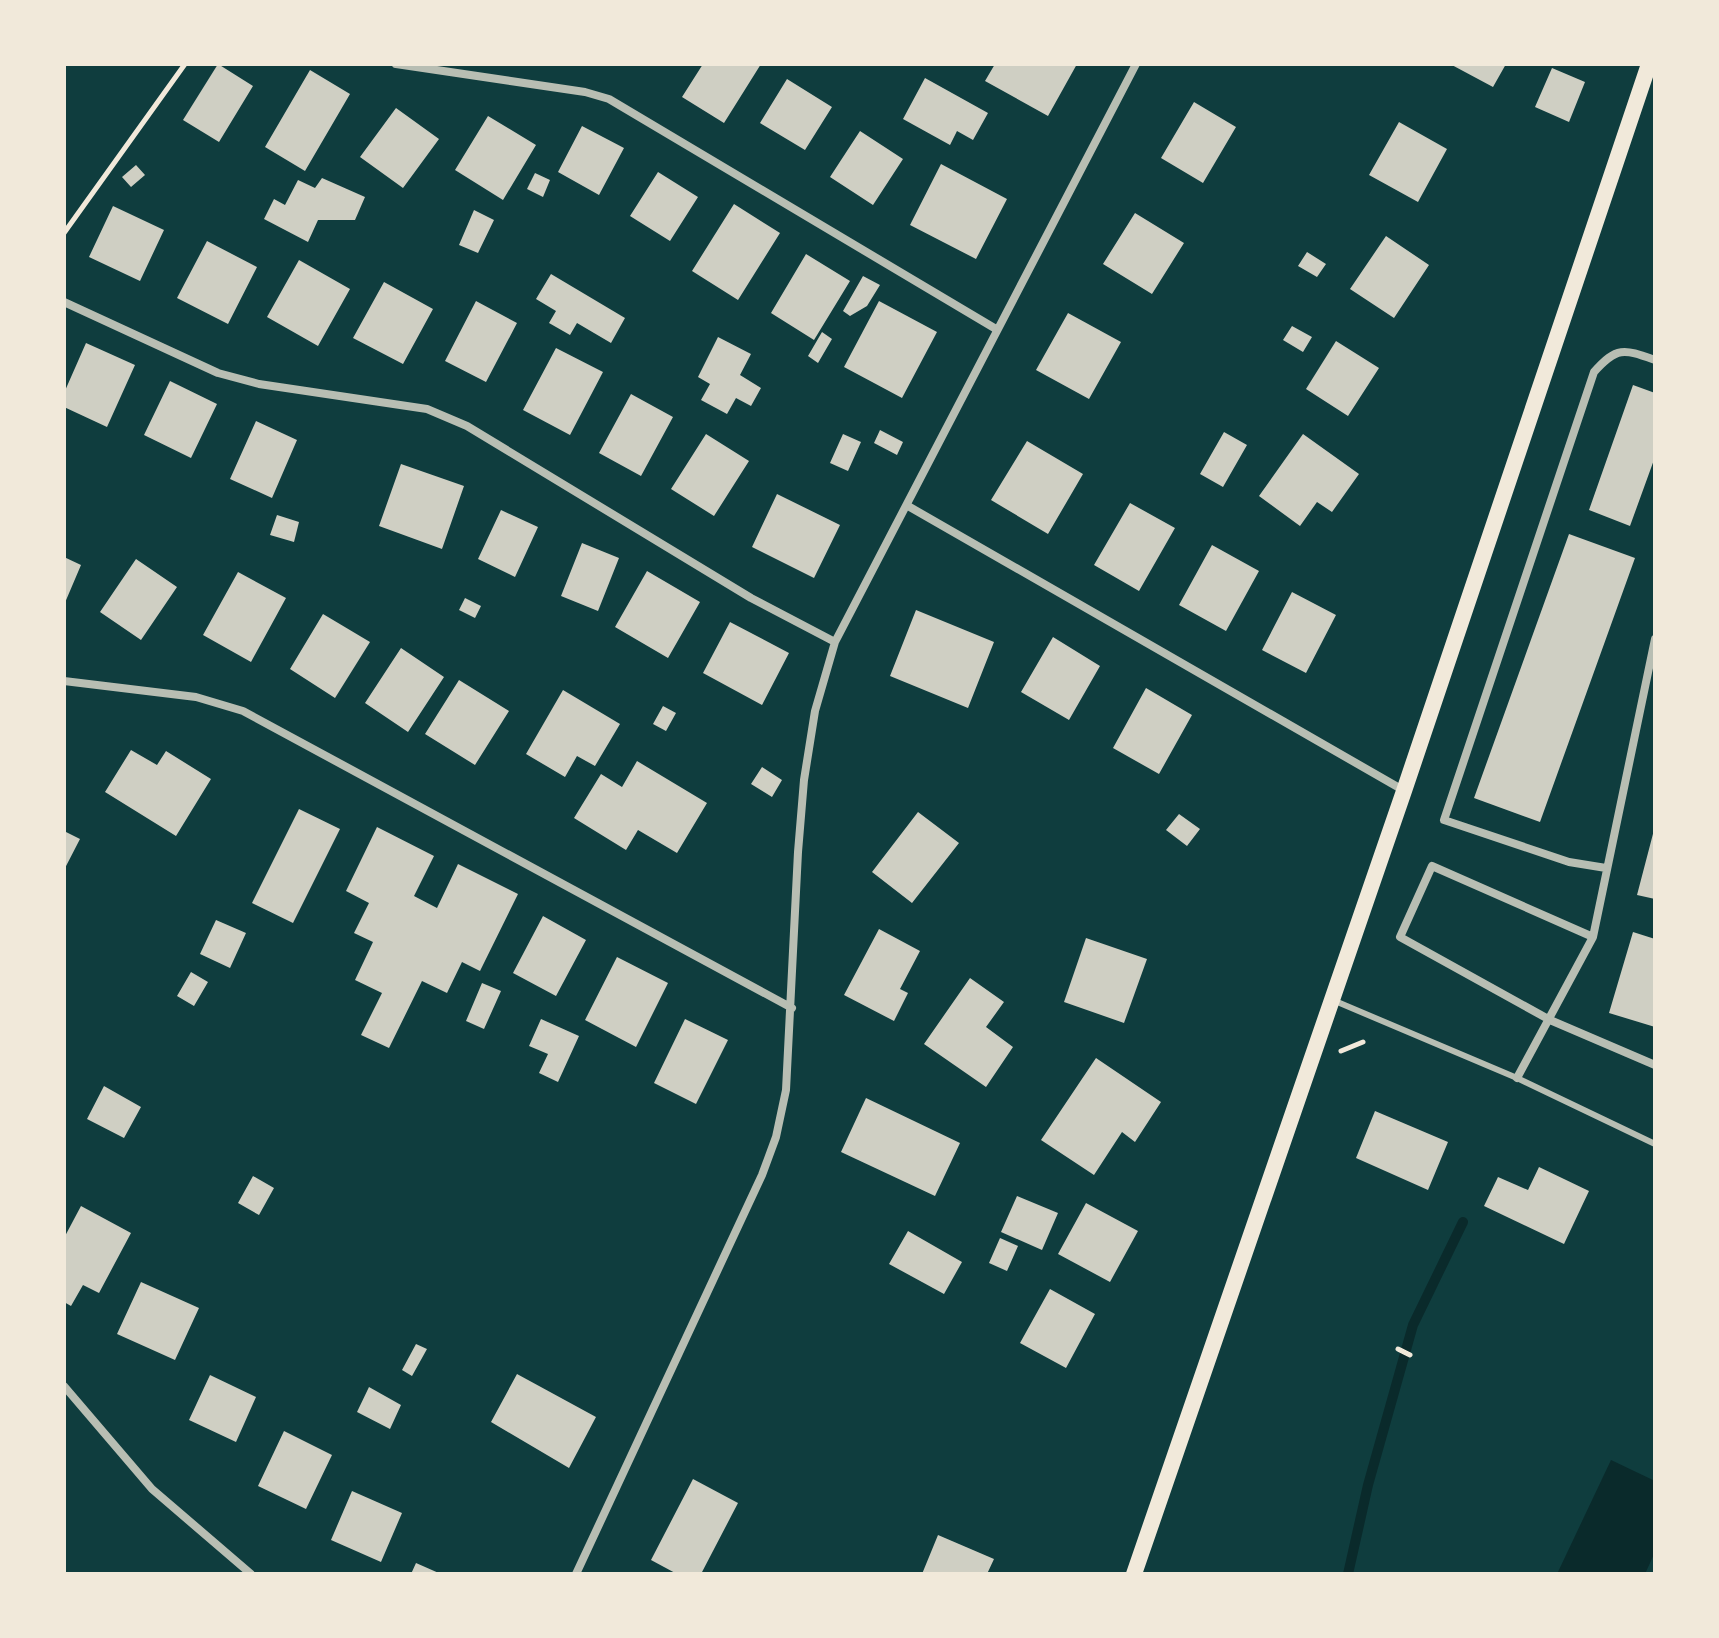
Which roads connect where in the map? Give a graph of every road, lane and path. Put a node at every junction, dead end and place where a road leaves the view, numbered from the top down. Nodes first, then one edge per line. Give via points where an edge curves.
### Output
1 (185, 64) edge
2 (396, 64) edge
3 (1136, 64) edge
4 (1650, 67) edge
5 (64, 233) edge
6 (64, 302) edge
7 (996, 329) junction
8 (1655, 360) edge
9 (908, 506) junction
10 (1655, 639) edge
11 (835, 642) junction
12 (64, 681) edge
13 (1404, 791) junction
14 (1606, 868) junction
15 (1593, 937) junction
16 (1331, 1000) junction
17 (792, 1008) junction
18 (1550, 1020) junction
19 (1655, 1065) edge
20 (1517, 1078) junction
21 (1655, 1144) edge
22 (1398, 1349) dead end
23 (1410, 1355) dead end
24 (64, 1386) edge
25 (251, 1574) edge
26 (576, 1574) edge
27 (1134, 1574) edge

1 - 5 path
2 - 7 street via 609,99
3 - 7 street
4 - 13 main road
6 - 11 street via 218,373 427,409 467,426 751,598
7 - 9 street
8 - 14 street via 1630,351 1609,355 1594,372 1444,820 1569,862
9 - 11 street
9 - 13 street
10 - 14 street
11 - 17 street via 815,711 804,780
12 - 17 street via 196,697 243,711
13 - 16 main road
14 - 15 street
15 - 18 street
15 - 18 street via 1432,866 1400,937
16 - 20 lane
16 - 27 main road
17 - 26 street via 786,1090 762,1175
18 - 19 street
18 - 20 street
20 - 21 lane
22 - 23 path
24 - 25 street via 152,1489

